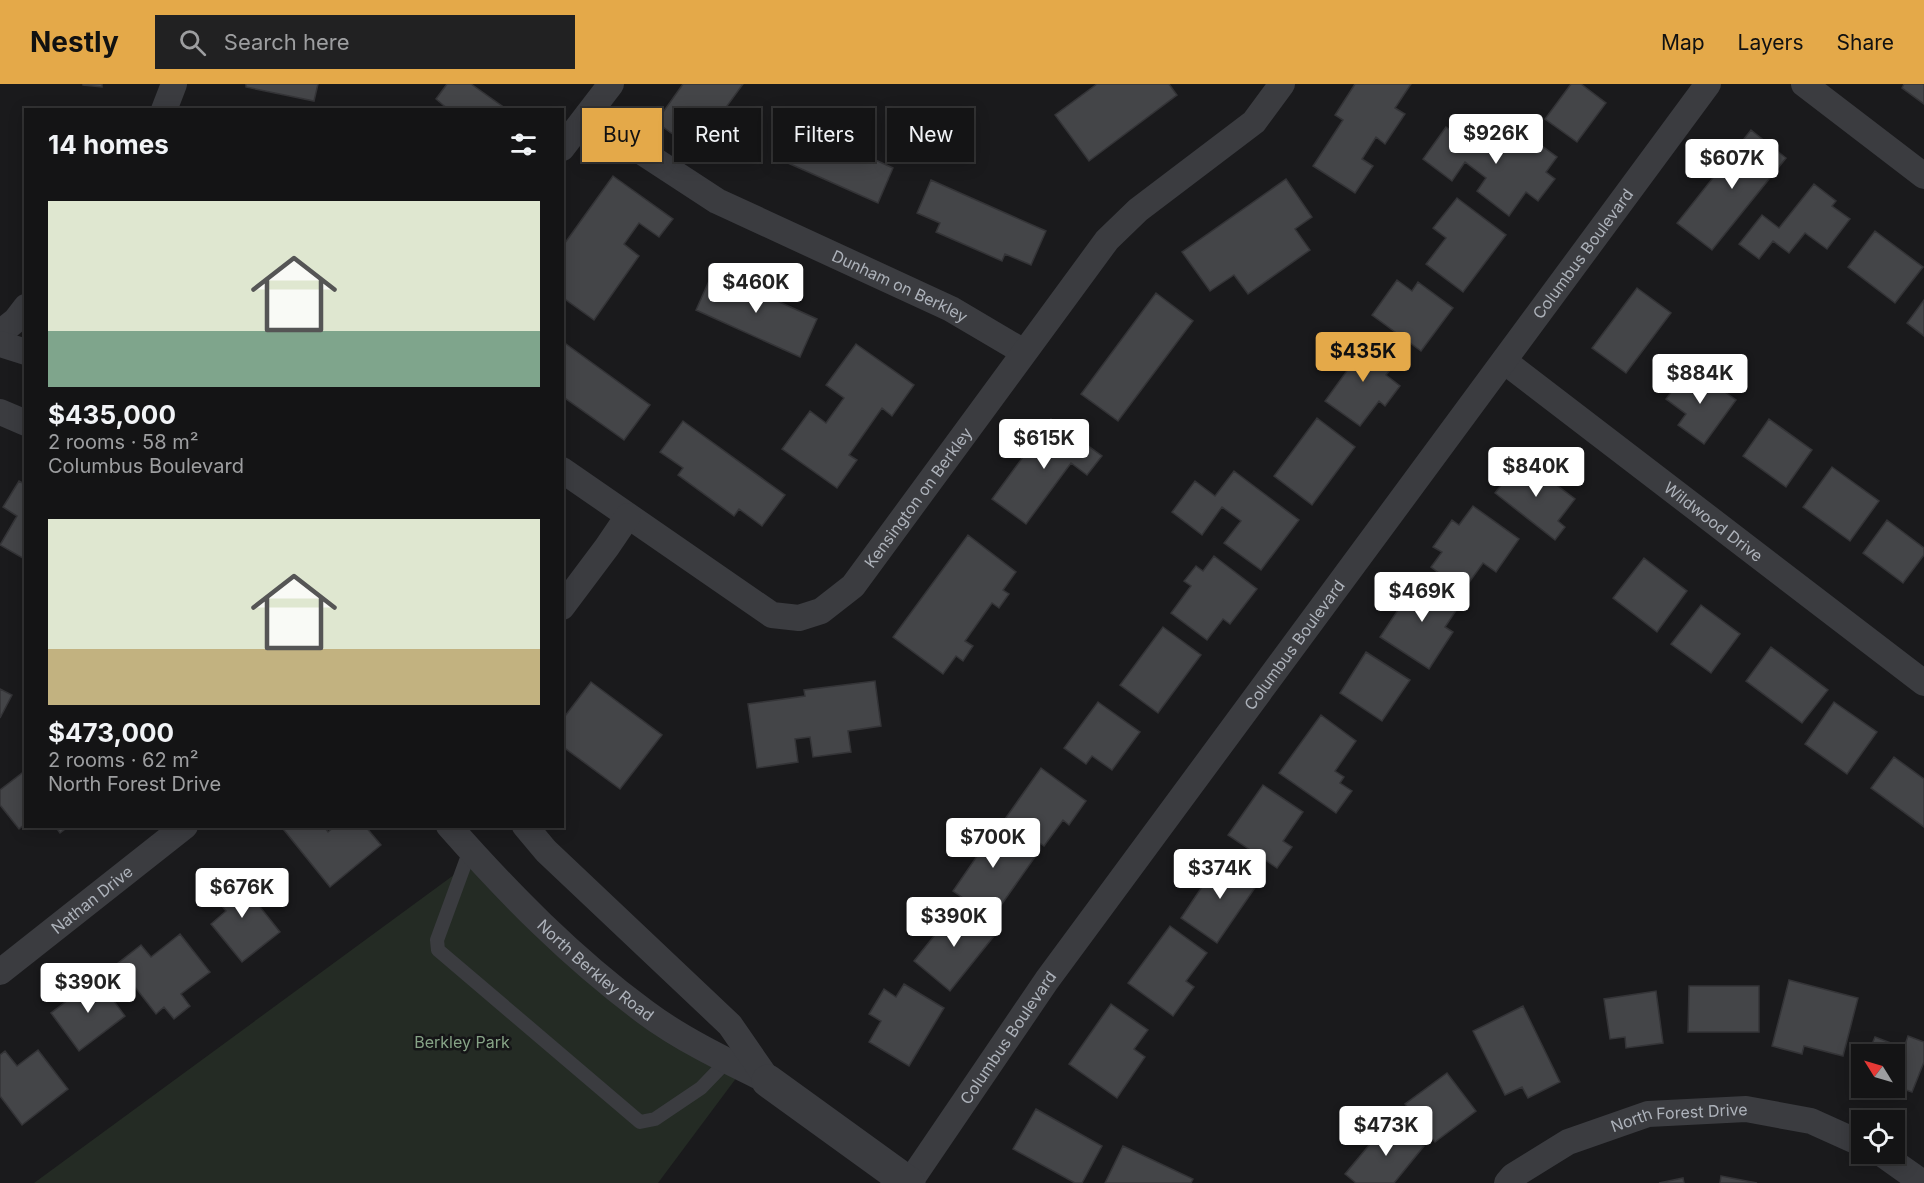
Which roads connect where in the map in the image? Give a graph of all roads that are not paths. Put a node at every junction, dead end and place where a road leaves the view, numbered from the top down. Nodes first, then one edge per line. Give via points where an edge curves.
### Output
1 (174, 84) edge
2 (611, 84) edge
3 (1282, 84) edge
4 (1708, 84) edge
5 (1804, 84) edge
6 (165, 108) edge
7 (593, 108) edge
8 (582, 122) edge
9 (564, 145) edge
10 (657, 162) edge
11 (1924, 176) edge
12 (24, 310) edge
13 (0, 333) edge
14 (0, 344) edge
15 (24, 351) edge
16 (1024, 352) junction
17 (1504, 361) junction
18 (0, 412) edge
19 (24, 422) edge
20 (564, 471) edge
21 (628, 516) junction
22 (564, 603) edge
23 (1924, 683) edge
24 (182, 828) edge
25 (451, 828) edge
26 (527, 828) edge
27 (470, 850) junction
28 (1, 968) edge
29 (727, 1061) junction
30 (768, 1081) junction
31 (1851, 1139) edge
32 (1896, 1164) edge
33 (909, 1183) edge
34 (1507, 1183) edge
35 (1923, 1183) edge

1 - 6 street
2 - 7 street
3 - 16 street, Kensington on Berkley via 1254,122 1138,210 1107,240
4 - 17 street, Columbus Boulevard
5 - 11 street
8 - 9 street
10 - 16 street, Dunham on Berkley via 717,201 951,309
12 - 13 street
14 - 15 street
16 - 21 street, Kensington on Berkley via 853,586 821,611 799,618 772,615
17 - 23 street, Wildwood Drive
17 - 33 street, Columbus Boulevard via 1047,980
18 - 19 street
20 - 21 street, Kensington on Berkley
21 - 22 street
24 - 28 street, Nathan Drive
25 - 27 street, North Berkley Road
26 - 30 street, North Berkley Road via 546,851 730,1025
27 - 29 street, North Berkley Road via 578,958 646,1013
27 - 29 lane via 438,940 438,950 640,1122 655,1119 701,1088
29 - 30 street, North Berkley Road
30 - 33 street, North Berkley Road
31 - 34 street, North Forest Drive via 1811,1121 1746,1109 1648,1114 1568,1142
32 - 35 street

